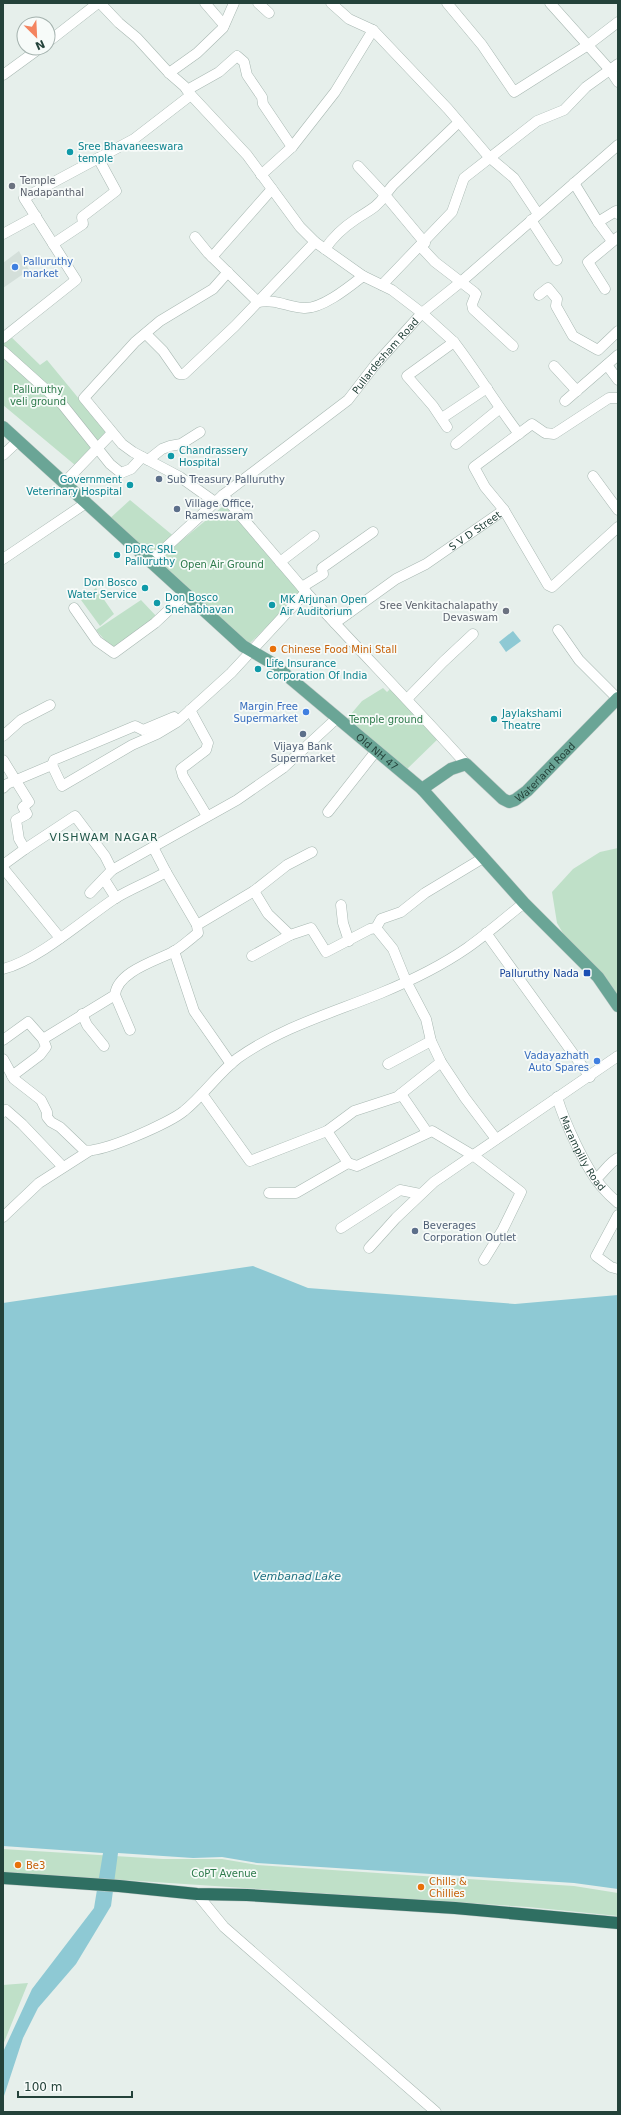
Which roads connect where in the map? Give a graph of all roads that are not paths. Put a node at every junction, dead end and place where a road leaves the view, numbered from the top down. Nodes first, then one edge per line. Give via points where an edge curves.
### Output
1 (99, 3) edge
2 (205, 3) edge
3 (234, 3) edge
4 (258, 3) edge
5 (331, 3) edge
6 (446, 3) edge
7 (550, 3) edge
8 (269, 13) dead end
9 (618, 22) edge
10 (224, 25) junction
11 (373, 30) junction
12 (56, 36) edge
13 (588, 45) junction
14 (29, 56) edge
15 (614, 67) edge
16 (169, 73) junction
17 (3, 75) edge
18 (618, 82) edge
19 (189, 92) junction
20 (459, 122) junction
21 (618, 145) edge
22 (292, 147) junction
23 (489, 157) junction
24 (98, 158) junction
25 (358, 166) dead end
26 (261, 174) junction
27 (574, 183) junction
28 (272, 189) junction
29 (386, 195) junction
30 (618, 214) edge
31 (36, 216) junction
32 (535, 217) junction
33 (598, 222) junction
34 (3, 234) edge
35 (195, 237) dead end
36 (615, 239) edge
37 (315, 242) junction
38 (53, 244) junction
39 (423, 245) junction
40 (325, 249) junction
41 (212, 257) junction
42 (557, 260) dead end
43 (228, 272) junction
44 (363, 276) junction
45 (462, 281) junction
46 (382, 285) junction
47 (605, 289) dead end
48 (539, 295) dead end
49 (258, 302) junction
50 (422, 313) junction
51 (618, 330) edge
52 (146, 334) junction
53 (3, 338) edge
54 (454, 342) junction
55 (513, 346) dead end
56 (3, 351) edge
57 (618, 355) edge
58 (607, 365) junction
59 (554, 366) dead end
60 (618, 380) edge
61 (487, 388) junction
62 (577, 391) junction
63 (618, 398) edge
64 (565, 401) dead end
65 (499, 409) junction
66 (3, 427) edge
67 (200, 432) dead end
68 (112, 433) junction
69 (519, 434) junction
70 (18, 441) junction
71 (456, 444) dead end
72 (98, 448) junction
73 (3, 455) edge
74 (145, 458) junction
75 (593, 476) dead end
76 (64, 483) junction
77 (223, 495) junction
78 (214, 502) junction
79 (86, 503) junction
80 (504, 510) junction
81 (618, 510) edge
82 (618, 527) edge
83 (373, 532) dead end
84 (314, 536) dead end
85 (3, 560) edge
86 (150, 562) junction
87 (280, 562) junction
88 (304, 590) junction
89 (186, 594) junction
90 (74, 608) dead end
91 (335, 623) junction
92 (558, 630) dead end
93 (473, 634) dead end
94 (252, 650) junction
95 (618, 698) edge
96 (408, 699) junction
97 (50, 705) dead end
98 (190, 710) junction
99 (337, 718) junction
100 (177, 722) junction
101 (3, 736) edge
102 (376, 751) junction
103 (3, 760) edge
104 (466, 764) junction
105 (52, 765) junction
106 (15, 781) junction
107 (3, 788) edge
108 (422, 789) junction
109 (328, 812) dead end
110 (207, 816) junction
111 (153, 847) junction
112 (25, 849) junction
113 (312, 852) dead end
114 (483, 858) junction
115 (3, 865) edge
116 (3, 868) edge
117 (112, 870) junction
118 (166, 872) junction
119 (104, 879) junction
120 (254, 891) junction
121 (90, 893) dead end
122 (116, 898) junction
123 (524, 902) junction
124 (341, 905) dead end
125 (197, 925) junction
126 (376, 928) junction
127 (486, 933) junction
128 (290, 935) junction
129 (60, 938) junction
130 (349, 941) junction
131 (174, 951) junction
132 (252, 956) dead end
133 (3, 970) edge
134 (406, 981) junction
135 (115, 995) junction
136 (618, 1006) edge
137 (82, 1014) junction
138 (130, 1030) dead end
139 (43, 1039) junction
140 (3, 1040) edge
141 (431, 1041) junction
142 (104, 1046) dead end
143 (618, 1056) edge
144 (3, 1059) edge
145 (441, 1062) junction
146 (231, 1064) junction
147 (388, 1064) dead end
148 (12, 1076) junction
149 (590, 1077) junction
150 (202, 1094) junction
151 (401, 1094) junction
152 (557, 1098) junction
153 (3, 1112) edge
154 (327, 1131) junction
155 (427, 1132) junction
156 (496, 1140) junction
157 (89, 1151) junction
158 (474, 1156) junction
159 (618, 1158) edge
160 (348, 1163) junction
161 (63, 1167) junction
162 (596, 1179) junction
163 (269, 1193) dead end
164 (420, 1194) junction
165 (618, 1203) edge
166 (618, 1215) edge
167 (3, 1217) edge
168 (341, 1228) dead end
169 (369, 1248) dead end
170 (484, 1260) dead end
171 (618, 1269) edge
172 (3, 1878) edge
173 (197, 1894) junction
174 (618, 1923) edge
175 (436, 2112) edge

1 - 12 street
1 - 16 street via 137,38
2 - 10 street
3 - 10 street
4 - 8 street
5 - 11 street via 349,20
6 - 13 street via 482,45 514,92
7 - 13 street
9 - 13 street
10 - 16 street via 197,53
11 - 20 street
11 - 22 street via 335,92
13 - 15 street
14 - 17 street
15 - 18 street
15 - 23 street via 586,87 564,110 537,121
16 - 19 street
19 - 22 street via 237,56 244,62 247,75 262,97 263,104
19 - 24 street via 134,139
19 - 26 street via 247,155
20 - 23 street
20 - 29 street via 392,185
21 - 27 street, Pullardesham Road
22 - 26 street
23 - 32 street via 514,178
23 - 39 street via 464,178 452,212
24 - 31 street via 24,198
24 - 38 street via 116,192 82,217 83,224
25 - 29 street
26 - 28 street
27 - 32 street, Pullardesham Road
27 - 33 street
28 - 37 street via 300,227
28 - 41 street
29 - 39 street
29 - 40 street via 378,205 333,238
30 - 33 street via 616,211
31 - 34 street
31 - 38 street
32 - 42 street
32 - 45 street, Pullardesham Road
33 - 36 street
35 - 41 street
36 - 47 street via 588,262
37 - 40 street
37 - 49 street
38 - 53 street via 76,280
39 - 45 street via 435,262
39 - 46 street
40 - 44 street
41 - 43 street
43 - 49 street
43 - 52 street via 213,289 160,320
44 - 46 street
44 - 49 street via 318,306 304,308 271,300
45 - 50 street, Pullardesham Road
45 - 55 street via 476,294 472,304 473,310
46 - 50 street
48 - 51 street via 550,289 557,299 556,306 573,336 598,350
49 - 52 street via 184,374 179,374 163,351
50 - 54 street
50 - 77 street, Pullardesham Road via 375,365 348,400
52 - 68 street via 135,342 84,398
54 - 61 street
54 - 61 street via 407,376 444,423
56 - 72 street via 62,404
57 - 58 street
58 - 60 street
58 - 62 street
59 - 62 street
61 - 65 street
62 - 64 street
63 - 69 street via 609,398 554,434 549,434 532,424
65 - 69 street
65 - 71 street
66 - 70 main road, Old NH 47
67 - 74 street via 181,444 162,449
68 - 72 street
68 - 74 street via 122,444
69 - 80 street via 474,467 485,487
70 - 73 street
70 - 76 main road, Old NH 47
72 - 74 street via 121,473
72 - 76 street
74 - 78 street
75 - 81 street
76 - 79 main road, Old NH 47
77 - 78 street, Pullardesham Road
77 - 87 street
78 - 86 street, Pullardesham Road
79 - 85 street
79 - 86 main road, Old NH 47
80 - 82 street, S V D Street via 548,585 552,587
80 - 91 street, S V D Street via 426,564 396,579
83 - 88 street via 322,568 323,574
84 - 87 street
86 - 89 main road, Old NH 47
87 - 88 street
88 - 91 street
88 - 94 street
89 - 90 street via 155,623 114,653 98,641
89 - 94 main road, Old NH 47 via 244,646
91 - 96 street
92 - 95 street via 580,660
93 - 96 street
94 - 98 street
94 - 99 main road, Old NH 47 via 272,663
95 - 104 main road, Waterland Road via 527,791 515,800 508,802 503,799
96 - 104 street
97 - 101 street via 21,720
98 - 100 street
98 - 110 street via 208,743 206,750 181,769
99 - 102 main road, Old NH 47
99 - 110 street via 283,768 237,800
100 - 105 street via 174,717 143,730 135,726 54,760
100 - 105 street via 62,786
102 - 108 main road, Old NH 47
102 - 109 street
103 - 106 street
104 - 108 main road via 451,769
105 - 106 street
106 - 107 street
106 - 112 street via 29,802 23,807 26,814 16,820 19,839
108 - 114 main road, Old NH 47
110 - 111 street
111 - 117 street
111 - 118 street
112 - 115 street
112 - 117 street via 75,816 105,856
113 - 120 street via 287,866
114 - 123 main road, Old NH 47
114 - 126 street via 424,893 401,912 381,919
116 - 129 street
117 - 119 street
118 - 122 street
118 - 125 street
119 - 121 street
119 - 122 street
120 - 125 street
120 - 128 street via 268,914
122 - 129 street
123 - 127 street
123 - 136 main road, Old NH 47 via 598,977
124 - 130 street
125 - 131 street via 198,934
126 - 130 street
126 - 134 street via 392,949
127 - 134 street via 467,948
127 - 149 street
128 - 130 street via 311,928 326,952
128 - 132 street
129 - 133 street via 15,966
131 - 135 street via 125,977 117,986
131 - 146 street via 194,1011
134 - 141 street via 426,1019
134 - 146 street via 382,993 303,1022 258,1044
135 - 137 street
135 - 138 street
137 - 139 street
137 - 142 street via 87,1025
139 - 140 street via 28,1022
139 - 148 street via 46,1047 40,1055
141 - 145 street
141 - 147 street
143 - 149 street
144 - 148 street
145 - 151 street
145 - 156 street
146 - 150 street
148 - 157 street via 41,1100 51,1122
149 - 152 street
150 - 154 street via 250,1161
150 - 157 street via 183,1112 157,1126 101,1149
151 - 154 street via 354,1111
151 - 155 street
152 - 156 street
152 - 162 street, Marampilly Road via 563,1118
153 - 161 street via 6,1110 22,1124
154 - 160 street
155 - 158 street via 432,1130
155 - 160 street via 357,1166
156 - 158 street
157 - 161 street
158 - 164 street
158 - 170 street via 521,1192
159 - 162 street
160 - 163 street via 296,1192
161 - 167 street via 39,1183
162 - 165 street, Marampilly Road
164 - 168 street via 400,1190
164 - 169 street
166 - 171 street via 596,1256
172 - 173 highway
173 - 174 highway via 455,1908
173 - 175 street via 224,1927

